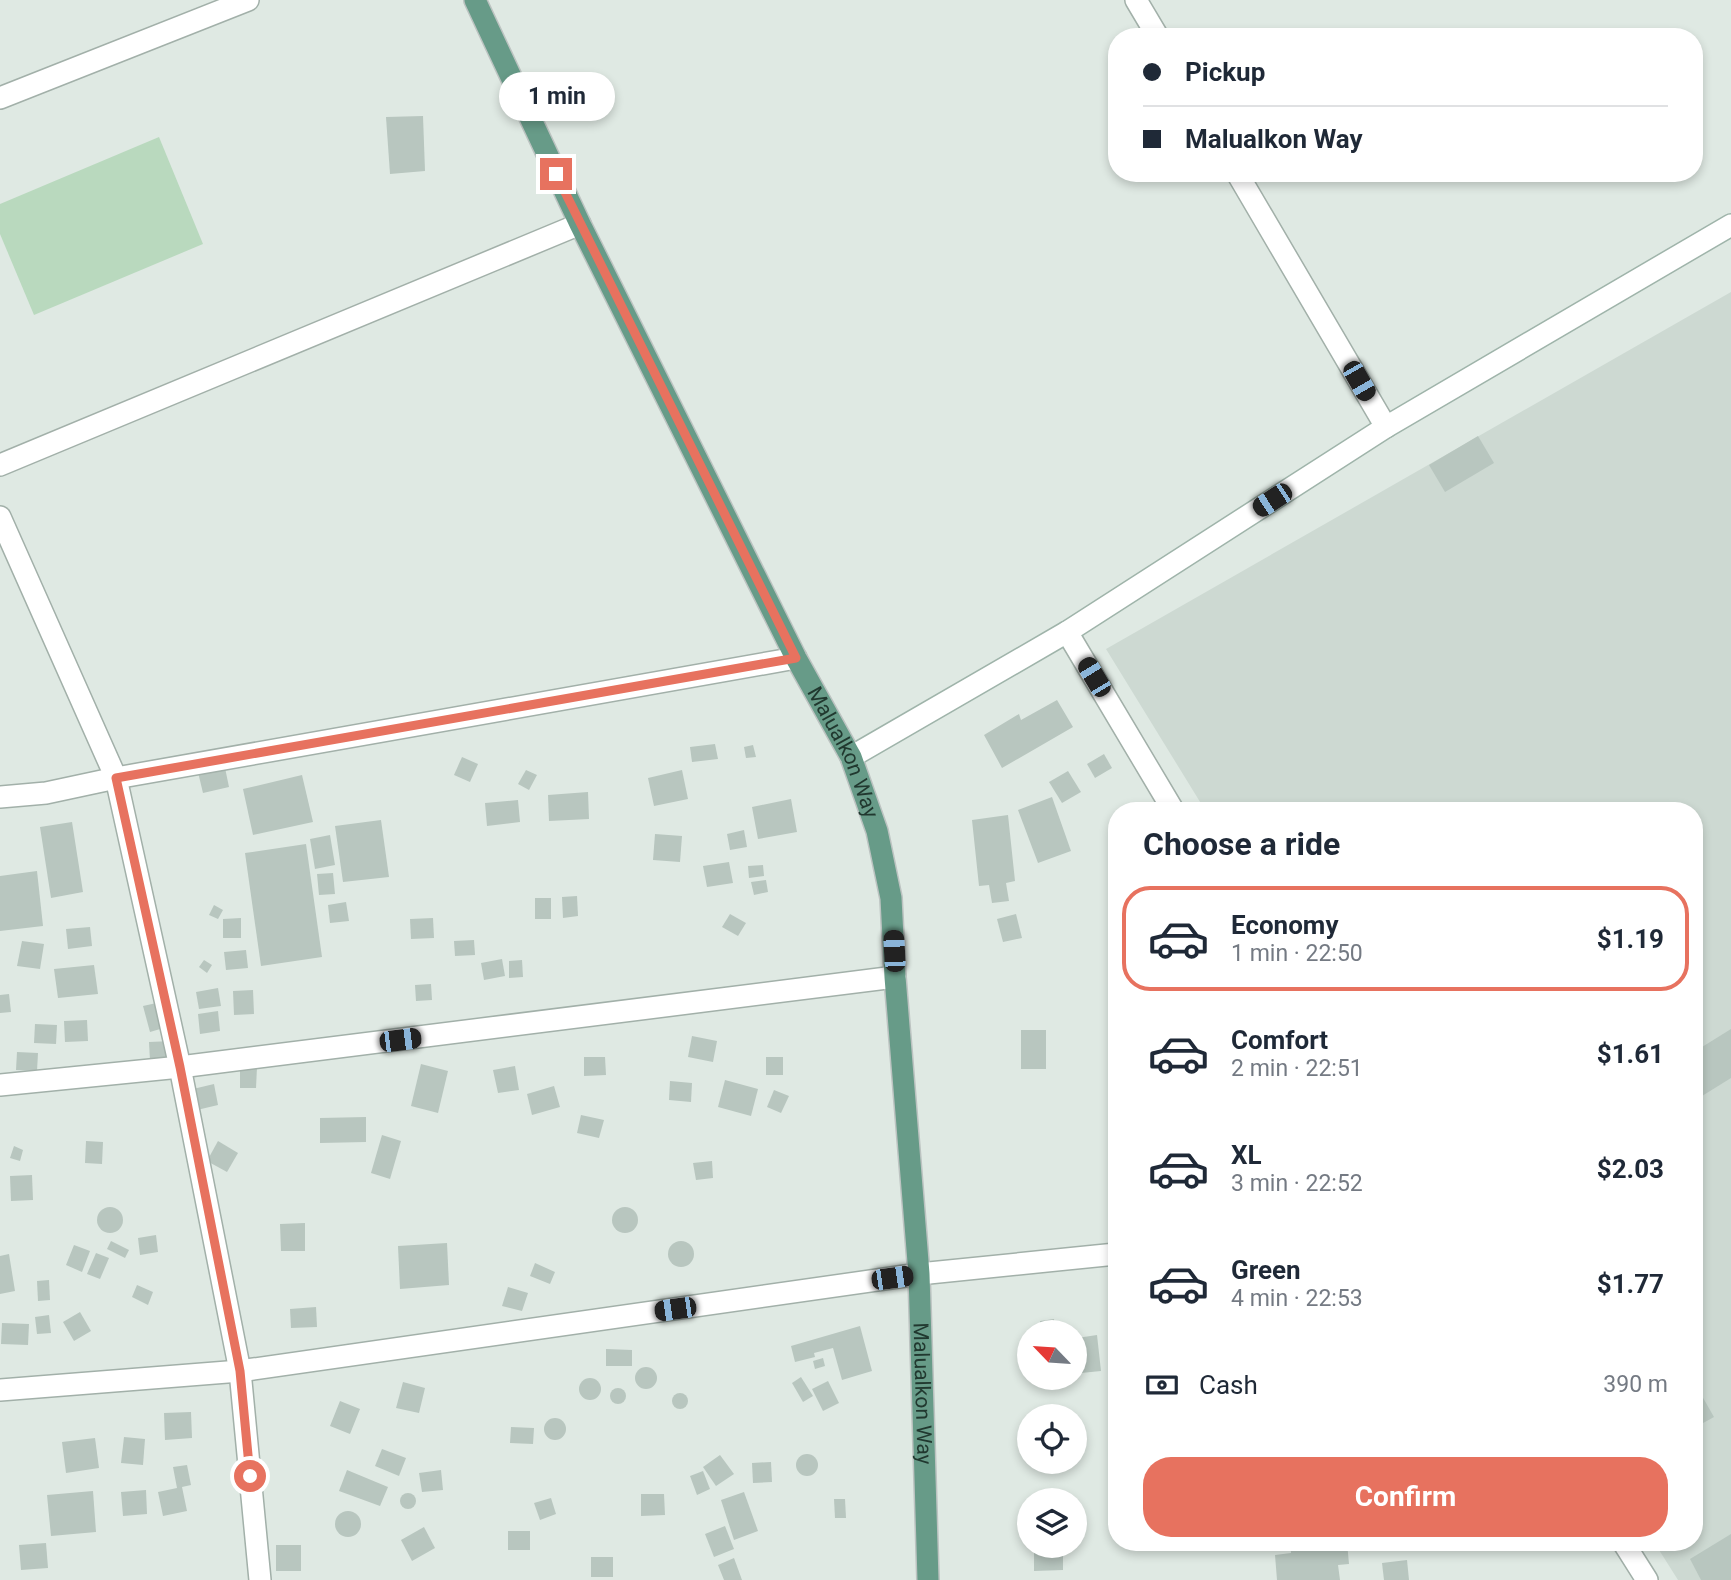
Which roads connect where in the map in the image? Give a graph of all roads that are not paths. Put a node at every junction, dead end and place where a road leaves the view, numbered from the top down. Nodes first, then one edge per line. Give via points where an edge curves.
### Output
1 (248, 0) edge
2 (475, 0) edge
3 (1136, 0) edge
4 (1153, 28) edge
5 (0, 99) edge
6 (1242, 182) edge
7 (580, 224) junction
8 (1731, 225) edge
9 (1385, 427) junction
10 (0, 465) edge
11 (0, 517) edge
12 (1067, 632) junction
13 (796, 658) junction
14 (850, 757) junction
15 (116, 778) junction
16 (0, 797) edge
17 (1168, 802) edge
18 (895, 977) junction
19 (180, 1067) junction
20 (0, 1085) edge
21 (1108, 1255) edge
22 (919, 1274) junction
23 (240, 1371) junction
24 (0, 1390) edge
25 (1629, 1551) edge
26 (260, 1580) edge
27 (929, 1580) edge
28 (1647, 1580) edge

1 - 5 street
2 - 7 main road, Malualkon Way
3 - 4 street
6 - 9 street
7 - 10 street
7 - 13 main road, Malualkon Way
8 - 9 street
9 - 12 street
11 - 15 street
12 - 14 street
12 - 17 street
13 - 14 main road, Malualkon Way
13 - 15 street
14 - 18 main road, Malualkon Way via 877,831 891,898
15 - 16 street
15 - 19 street
18 - 19 street
18 - 22 main road, Malualkon Way
19 - 20 street
19 - 23 street
21 - 22 street
22 - 23 street
22 - 27 main road, Malualkon Way
23 - 24 street
23 - 26 street
25 - 28 street

